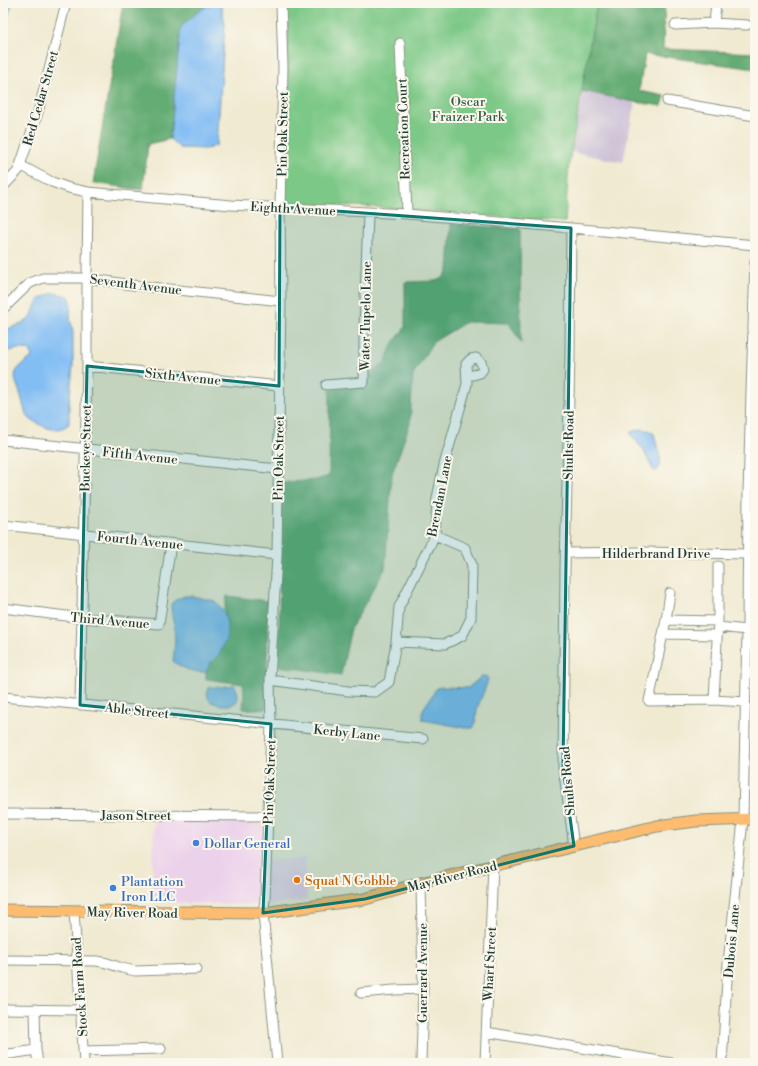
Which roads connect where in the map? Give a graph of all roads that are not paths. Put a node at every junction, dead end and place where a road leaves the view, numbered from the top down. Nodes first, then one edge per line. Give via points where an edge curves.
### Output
1 (66, 3) edge
2 (281, 3) edge
3 (716, 3) edge
4 (714, 23) junction
5 (676, 25) dead end
6 (747, 25) dead end
7 (400, 43) dead end
8 (667, 101) dead end
9 (755, 116) edge
10 (20, 165) junction
11 (3, 188) edge
12 (88, 192) junction
13 (280, 207) junction
14 (368, 213) junction
15 (407, 214) junction
16 (571, 228) junction
17 (755, 245) edge
18 (755, 260) edge
19 (87, 278) junction
20 (281, 301) junction
21 (3, 309) edge
22 (87, 366) junction
23 (467, 375) dead end
24 (326, 385) dead end
25 (279, 386) junction
26 (3, 440) edge
27 (86, 449) junction
28 (278, 469) junction
29 (3, 525) edge
30 (84, 534) junction
31 (435, 535) junction
32 (172, 544) junction
33 (565, 553) junction
34 (748, 554) junction
35 (276, 555) junction
36 (718, 566) dead end
37 (751, 572) edge
38 (670, 593) dead end
39 (3, 608) edge
40 (82, 618) junction
41 (666, 620) junction
42 (718, 628) junction
43 (747, 630) junction
44 (663, 634) junction
45 (396, 642) junction
46 (270, 680) junction
47 (3, 697) edge
48 (714, 700) junction
49 (745, 702) junction
50 (80, 704) junction
51 (271, 724) junction
52 (423, 740) dead end
53 (3, 814) edge
54 (268, 816) junction
55 (755, 819) edge
56 (743, 820) junction
57 (574, 846) junction
58 (493, 866) junction
59 (421, 883) junction
60 (3, 910) edge
61 (74, 911) junction
62 (263, 913) junction
63 (3, 960) edge
64 (77, 960) junction
65 (197, 970) dead end
66 (423, 989) junction
67 (361, 993) dead end
68 (3, 1009) edge
69 (35, 1009) junction
70 (80, 1010) junction
71 (486, 1032) junction
72 (162, 1049) dead end
73 (36, 1050) junction
74 (83, 1051) junction
75 (3, 1053) edge
76 (38, 1063) edge
77 (84, 1063) edge
78 (277, 1063) edge
79 (421, 1063) edge
80 (486, 1063) edge
81 (672, 1063) edge
82 (722, 1063) edge

1 - 10 street, Red Cedar Street via 37,116
2 - 13 street, Pin Oak Street via 283,68
3 - 4 street
4 - 5 street
4 - 6 street
7 - 15 street, Recreation Court
8 - 9 street
10 - 11 street, Red Cedar Street
10 - 12 street, Eighth Avenue via 52,182
12 - 13 street, Eighth Avenue
12 - 19 street, Buckeye Street
13 - 14 street, Eighth Avenue
13 - 20 street, Pin Oak Street
14 - 15 street, Eighth Avenue
14 - 24 street, Water Tupelo Lane via 364,382
15 - 16 street, Eighth Avenue
16 - 17 street
16 - 33 street, Shults Road
18 - 34 street, Dubois Lane
19 - 20 street, Seventh Avenue
19 - 21 street, Seventh Avenue via 43,278 30,283
19 - 22 street, Buckeye Street
20 - 25 street, Pin Oak Street
22 - 25 street, Sixth Avenue
22 - 27 street, Buckeye Street
23 - 31 street, Brendan Lane via 437,498
25 - 28 street, Pin Oak Street
26 - 27 street, Fifth Avenue
27 - 28 street, Fifth Avenue
27 - 30 street, Buckeye Street
28 - 35 street, Pin Oak Street
29 - 30 street, Fourth Avenue
30 - 32 street, Fourth Avenue
30 - 40 street, Buckeye Street
31 - 45 street, Brendan Lane via 399,606
31 - 45 street via 465,548 470,559 471,618 462,636 445,644
32 - 35 street, Fourth Avenue
32 - 40 street, Third Avenue via 159,624
33 - 34 street, Hilderbrand Drive
33 - 57 street, Shults Road via 563,767
34 - 37 street, Dubois Lane
35 - 46 street, Pin Oak Street
36 - 42 street
37 - 43 street, Dubois Lane
38 - 41 street
39 - 40 street, Third Avenue
40 - 50 street, Buckeye Street
41 - 42 street
41 - 44 street
42 - 43 street
42 - 44 street
42 - 48 street
43 - 49 street, Dubois Lane
44 - 48 street via 649,701
45 - 46 street, Brendan Lane via 389,682 375,692 348,691
46 - 51 street, Pin Oak Street
47 - 50 street, Able Street
48 - 49 street
49 - 56 street, Dubois Lane
50 - 51 street, Able Street
51 - 52 street, Kerby Lane
51 - 54 street, Pin Oak Street
53 - 54 street, Jason Street
54 - 62 street, Pin Oak Street
55 - 56 main road, May River Road
56 - 57 main road, May River Road via 696,821 657,826
56 - 82 street, Dubois Lane via 728,964
57 - 58 main road, May River Road
58 - 59 main road, May River Road
58 - 71 street, Wharf Street
59 - 62 main road, May River Road via 365,899
59 - 66 street, Guerrard Avenue
60 - 61 main road, May River Road
61 - 62 main road, May River Road
61 - 64 street, Stock Farm Road
62 - 78 street, Pin Oak Street
63 - 64 street
64 - 65 street via 97,961 135,971
64 - 70 street, Stock Farm Road
66 - 67 street
66 - 79 street, Guerrard Avenue
68 - 69 street
69 - 70 street
69 - 73 street
70 - 74 street, Stock Farm Road
71 - 80 street, Wharf Street
71 - 81 street
72 - 74 street
73 - 75 street
73 - 76 street
74 - 77 street, Stock Farm Road

